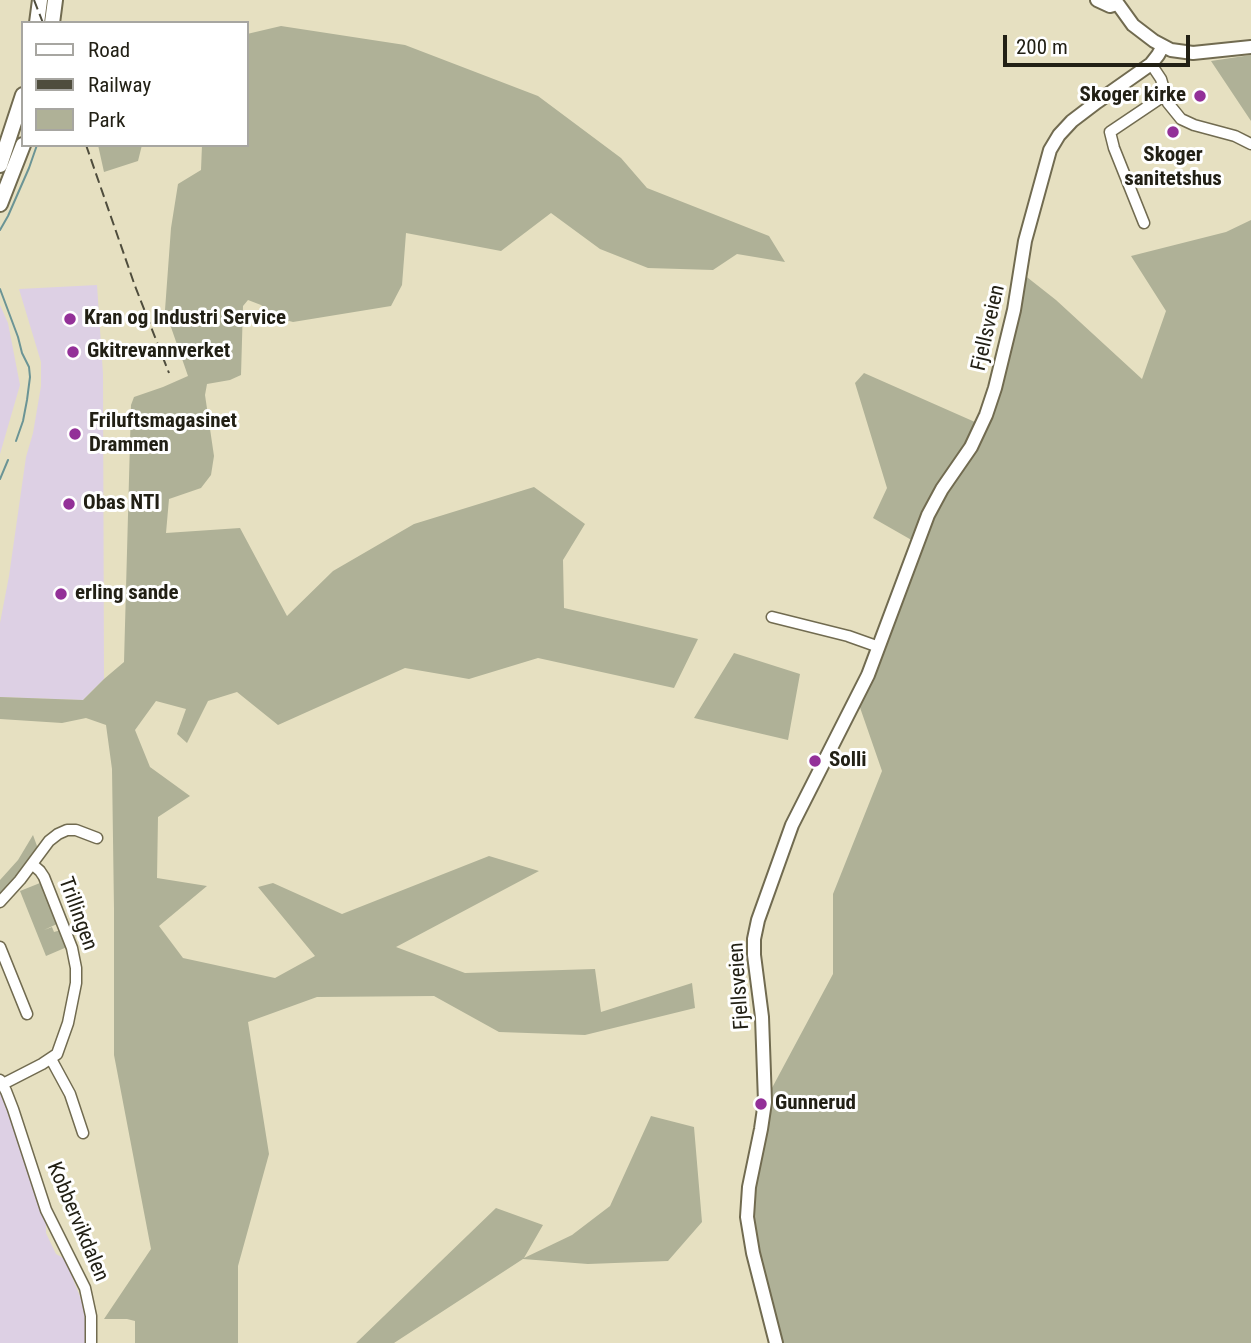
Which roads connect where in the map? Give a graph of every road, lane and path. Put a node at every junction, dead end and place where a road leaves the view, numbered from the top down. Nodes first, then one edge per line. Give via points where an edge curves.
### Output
1 (40, 0) edge
2 (55, 0) edge
3 (1097, 0) edge
4 (1116, 2) edge
5 (37, 21) edge
6 (52, 21) edge
7 (1163, 46) junction
8 (1251, 47) edge
9 (1150, 64) junction
10 (1165, 95) junction
11 (21, 101) edge
12 (1251, 144) edge
13 (22, 147) edge
14 (0, 165) edge
15 (0, 204) edge
16 (1144, 223) dead end
17 (772, 617) dead end
18 (879, 647) junction
19 (97, 838) dead end
20 (32, 864) junction
21 (0, 902) edge
22 (0, 947) edge
23 (27, 1014) dead end
24 (51, 1059) junction
25 (1, 1082) edge
26 (83, 1133) dead end
27 (91, 1343) edge
28 (776, 1343) edge

1 - 5 highway
2 - 6 highway
3 - 4 main road via 1110,6
4 - 7 main road via 1133,24
7 - 8 main road via 1193,53
7 - 9 main road, Fjellsveien
9 - 10 street
9 - 18 main road, Fjellsveien via 1072,121 1050,150 986,415 928,515
10 - 12 street via 1176,115 1188,123
10 - 16 street via 1110,132
11 - 14 highway
13 - 15 highway
17 - 18 street
18 - 28 main road, Fjellsveien via 792,825 754,939 765,1088 747,1217
19 - 20 street via 76,830 62,831
20 - 21 street
20 - 24 street, Trillingen via 47,884 76,968 68,1023 60,1049
22 - 23 street
24 - 25 street
24 - 26 street via 70,1094
25 - 27 street, Kobbervikdalen via 46,1210 88,1295

